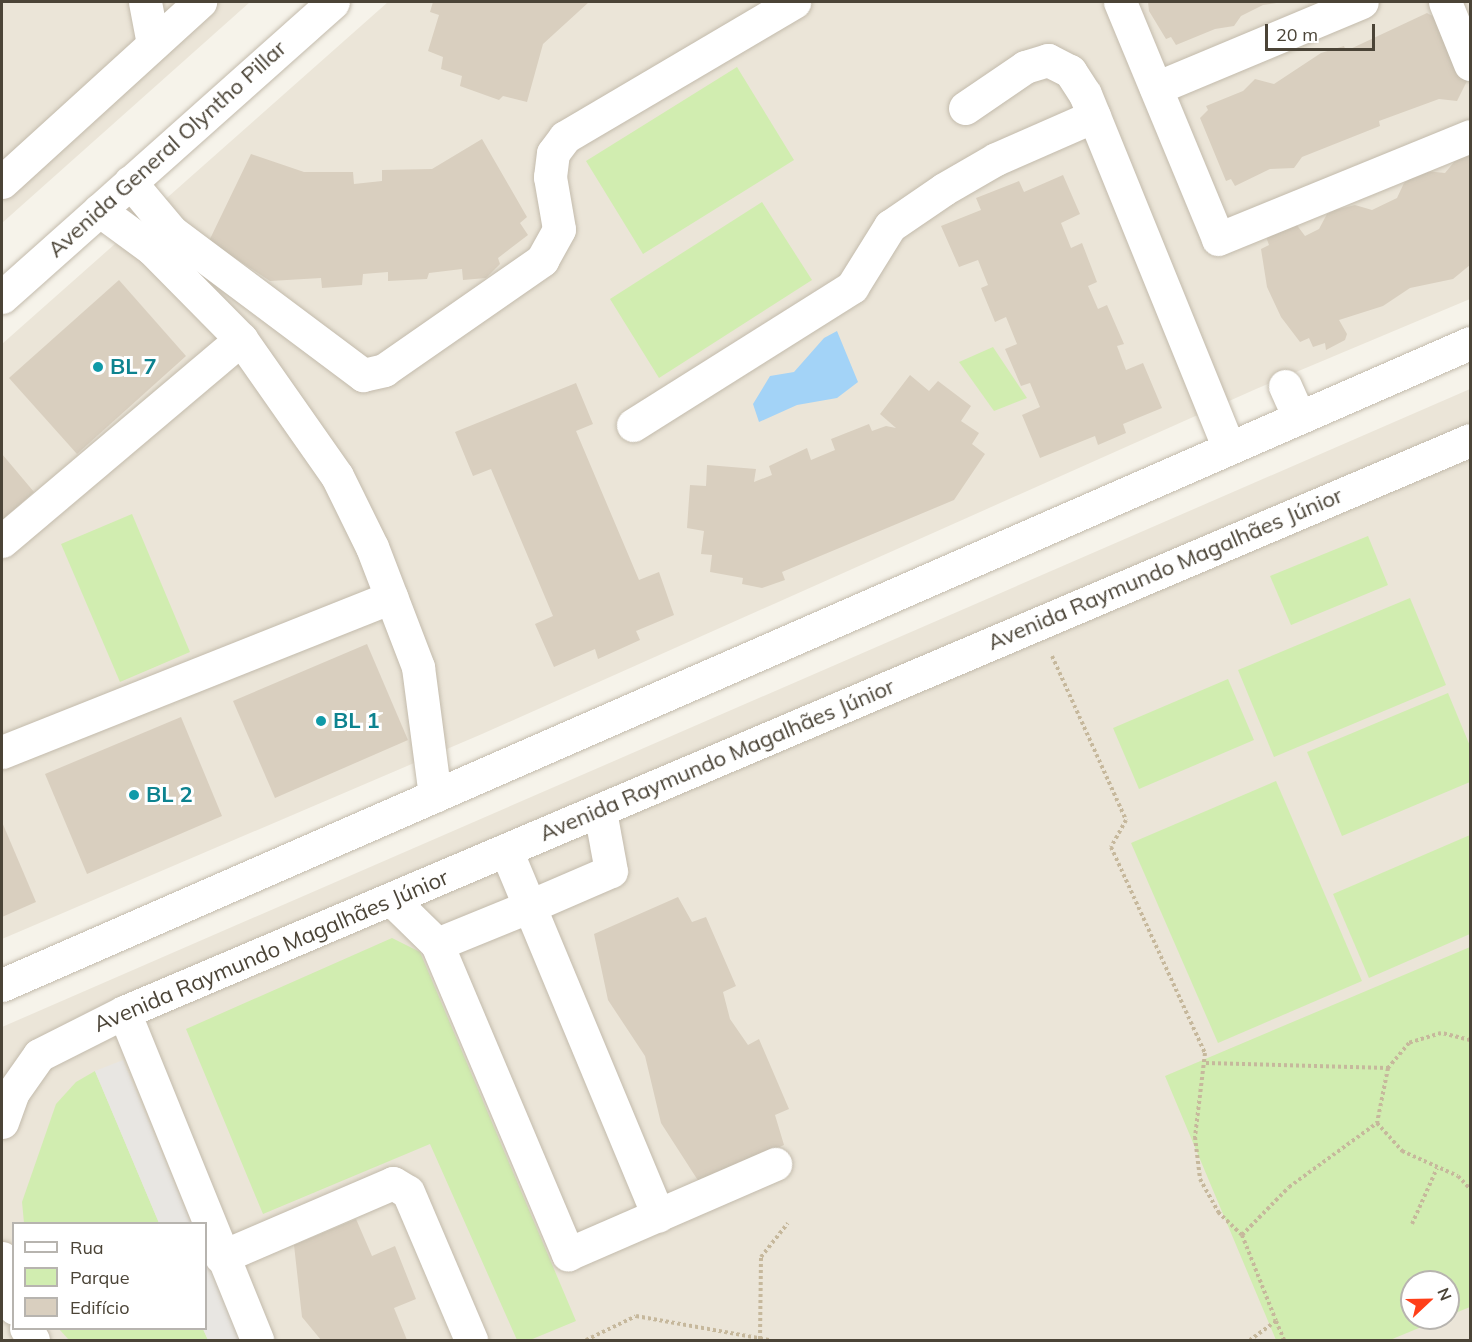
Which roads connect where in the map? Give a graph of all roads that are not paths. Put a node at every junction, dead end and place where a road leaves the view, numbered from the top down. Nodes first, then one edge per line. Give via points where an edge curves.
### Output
1 (145, 2) edge
2 (200, 2) edge
3 (333, 2) edge
4 (794, 2) edge
5 (1120, 2) edge
6 (1362, 2) edge
7 (1445, 2) edge
8 (153, 44) junction
9 (1469, 58) edge
10 (1156, 88) junction
11 (965, 108) dead end
12 (1094, 116) junction
13 (1470, 136) edge
14 (2, 182) edge
15 (130, 182) junction
16 (99, 210) junction
17 (2, 297) edge
18 (241, 339) junction
19 (1470, 343) edge
20 (633, 425) dead end
21 (1470, 440) edge
22 (1228, 447) junction
23 (2, 542) edge
24 (391, 597) junction
25 (2, 752) edge
26 (435, 796) junction
27 (600, 811) junction
28 (506, 850) junction
29 (391, 899) junction
30 (530, 906) junction
31 (437, 944) junction
32 (2, 985) edge
33 (124, 1012) junction
34 (2, 1122) edge
35 (775, 1164) dead end
36 (658, 1216) junction
37 (221, 1257) junction
38 (2, 1258) edge
39 (12, 1300) edge
40 (257, 1341) edge
41 (471, 1341) edge

1 - 8 street
2 - 8 street
3 - 15 street, Avenida General Olyntho Pillar
4 - 15 street via 565,137 553,153 550,177 559,230 542,261 384,370 363,375 172,232
5 - 10 street
6 - 10 street
7 - 9 street
8 - 14 street
10 - 13 street via 1218,240
11 - 12 street via 1025,67 1048,60 1070,71
12 - 20 street via 996,159 944,189 890,226 852,287
12 - 22 street
15 - 16 street, Avenida General Olyntho Pillar
16 - 17 street, Avenida General Olyntho Pillar
16 - 18 street via 152,249
18 - 23 street
18 - 24 street via 337,476
19 - 22 street via 1291,401
21 - 27 street, Avenida Raymundo Magalhães Júnior
22 - 26 street
24 - 25 street
24 - 26 street via 418,668
26 - 32 street
27 - 28 street, Avenida Raymundo Magalhães Júnior
27 - 30 street via 611,871
28 - 29 street, Avenida Raymundo Magalhães Júnior
28 - 30 street
29 - 31 street
29 - 33 street, Avenida Raymundo Magalhães Júnior
30 - 31 street
30 - 36 street
31 - 36 street via 568,1254
33 - 34 street, Avenida Raymundo Magalhães Júnior via 39,1055 12,1092
33 - 37 street
35 - 36 street
37 - 40 street
37 - 41 street via 393,1183 408,1192
38 - 39 street

